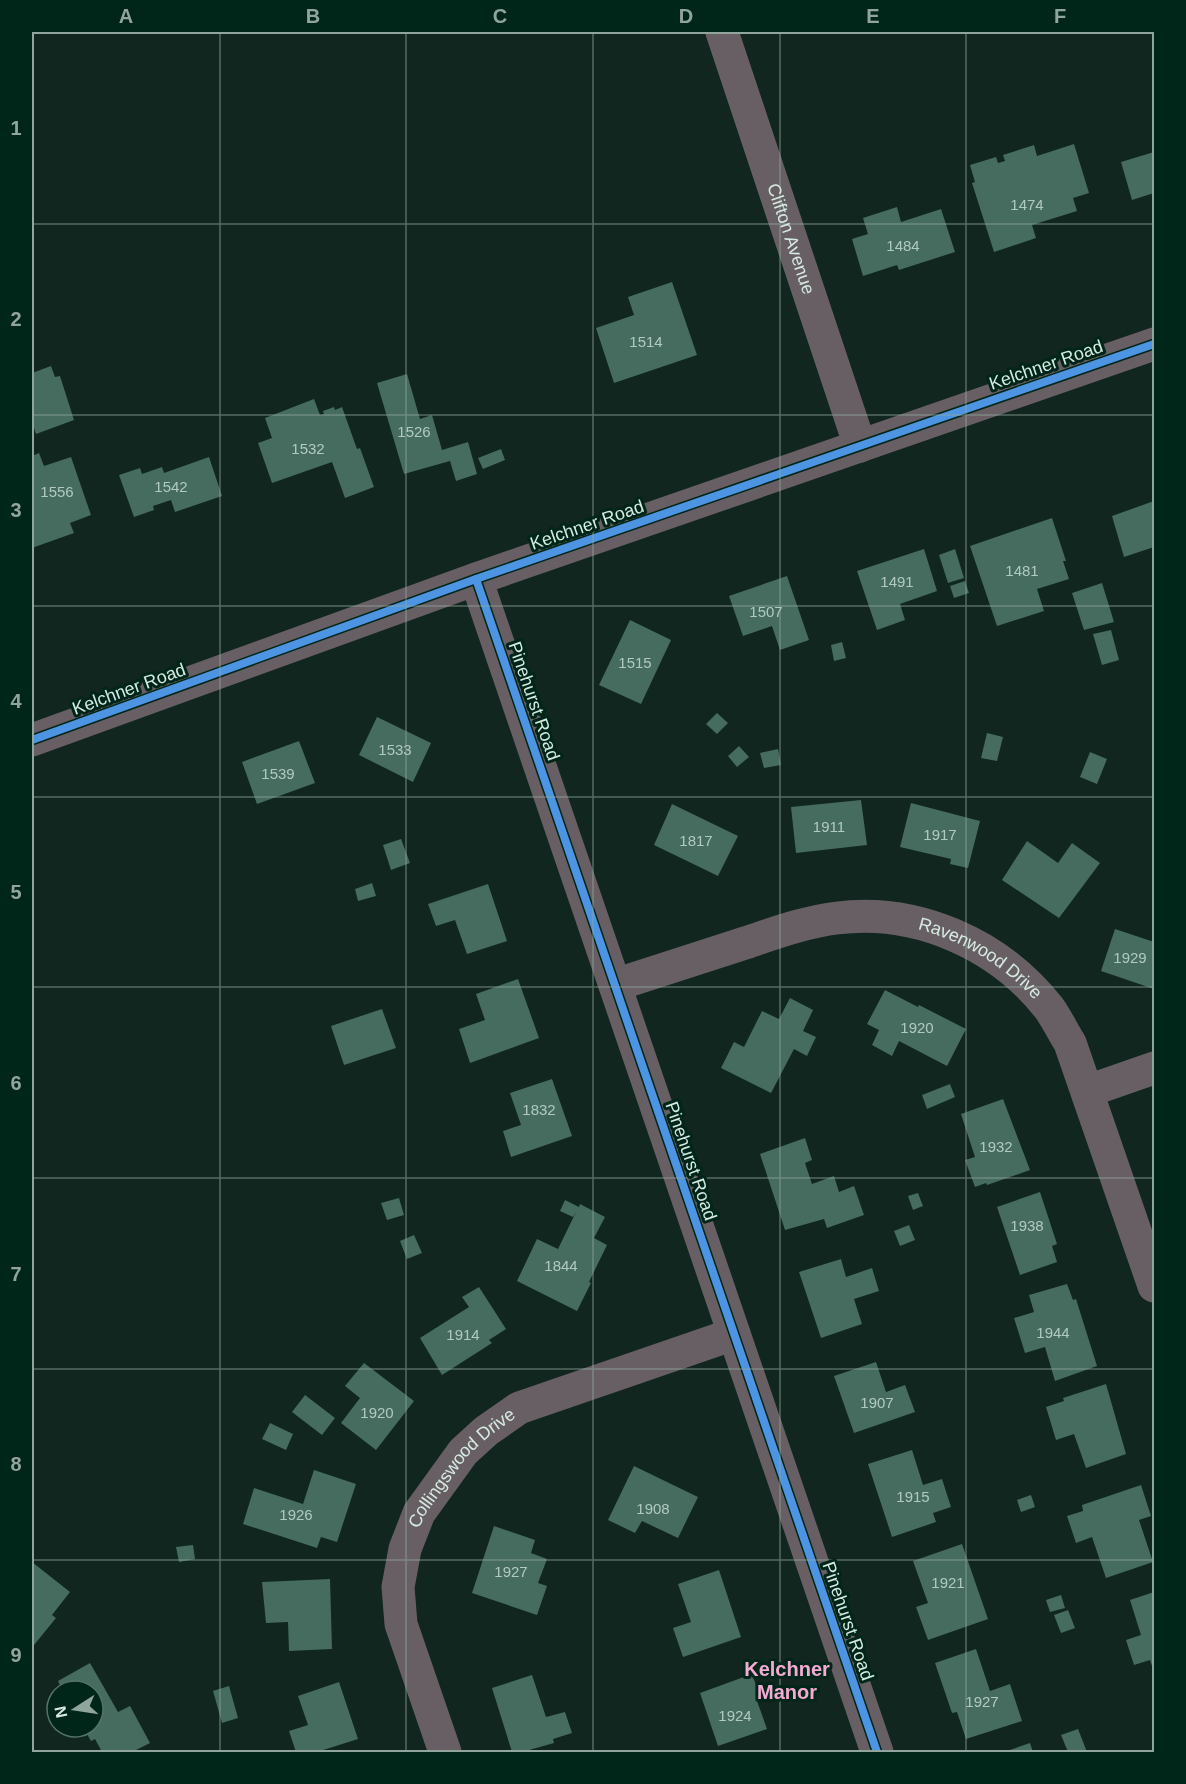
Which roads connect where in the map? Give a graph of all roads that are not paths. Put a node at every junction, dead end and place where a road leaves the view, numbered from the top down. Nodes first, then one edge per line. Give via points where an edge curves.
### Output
1 (722, 32) edge
2 (1155, 344) edge
3 (860, 446) junction
4 (476, 579) junction
5 (32, 740) edge
6 (615, 985) junction
7 (1155, 1068) edge
8 (1088, 1091) junction
9 (1155, 1286) edge
10 (734, 1334) junction
11 (445, 1752) edge
12 (877, 1752) edge

1 - 3 street, Clifton Avenue
2 - 3 street, Kelchner Road
3 - 4 street, Kelchner Road
4 - 5 street, Kelchner Road
4 - 6 street, Pinehurst Road
6 - 8 street, Ravenwood Drive via 798,926 837,918 877,916 917,922 955,934 991,954 1022,979 1049,1009 1070,1043
6 - 10 street, Pinehurst Road
7 - 8 street
8 - 9 street, Ravenwood Drive
10 - 11 street, Collingswood Drive via 519,1408 463,1452 419,1513 405,1549 398,1587 401,1624
10 - 12 street, Pinehurst Road

